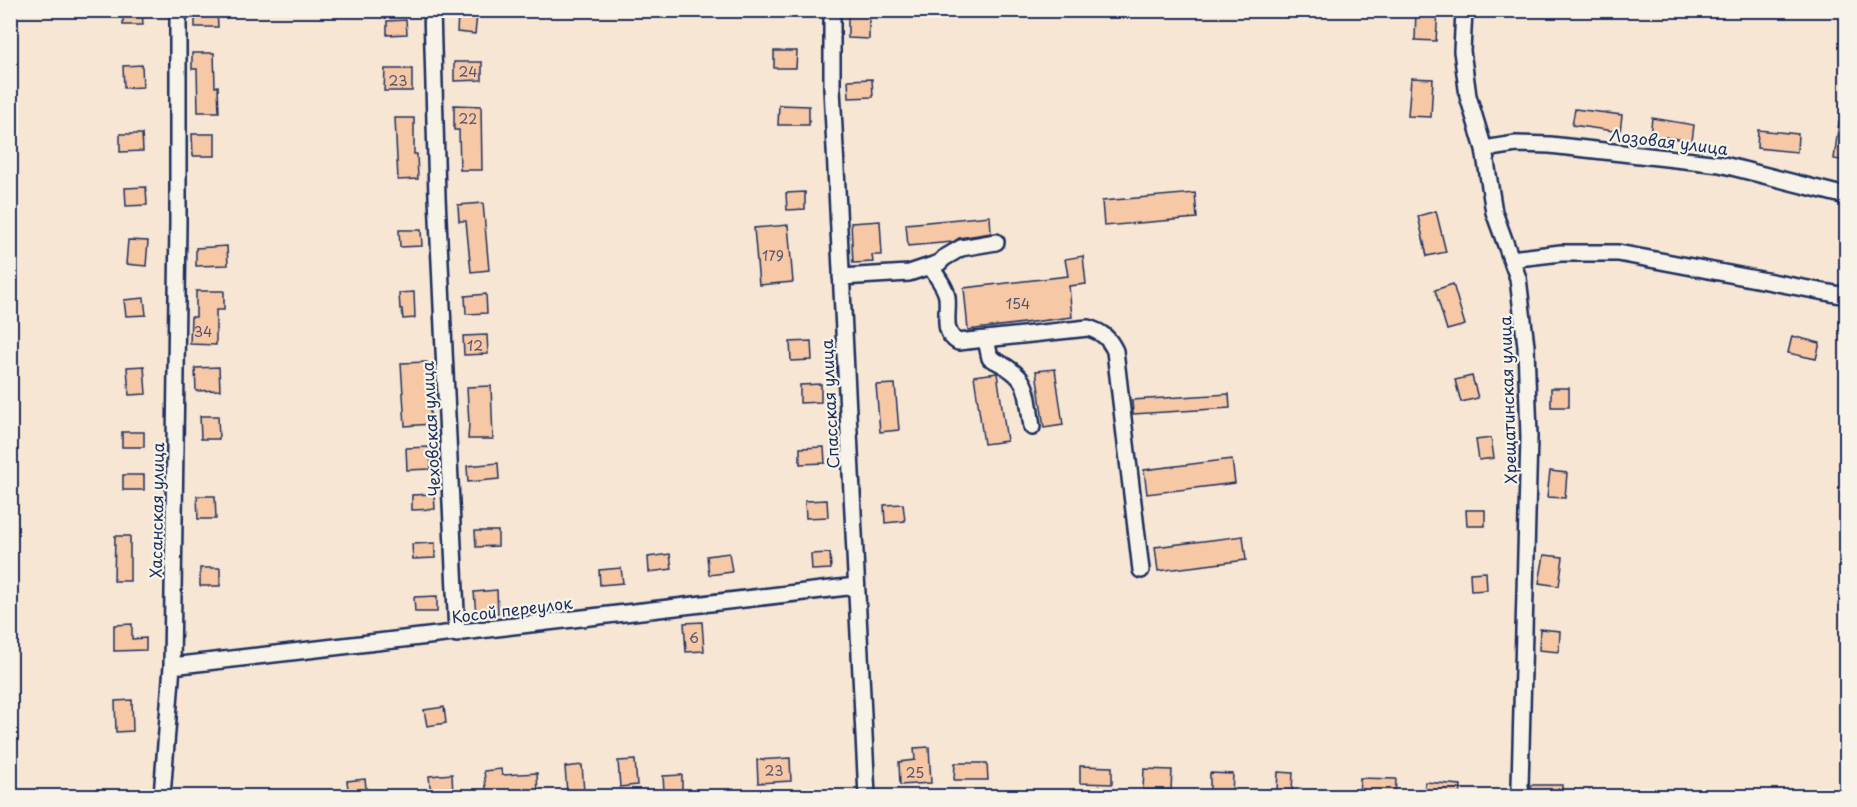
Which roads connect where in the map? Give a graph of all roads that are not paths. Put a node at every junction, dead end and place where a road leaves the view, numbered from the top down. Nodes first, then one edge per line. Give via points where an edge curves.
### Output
1 (178, 10) edge
2 (432, 10) edge
3 (832, 10) edge
4 (1464, 10) edge
5 (1484, 149) junction
6 (1846, 196) edge
7 (996, 242) dead end
8 (1511, 260) junction
9 (931, 267) junction
10 (841, 278) junction
11 (1846, 296) edge
12 (986, 340) junction
13 (1032, 427) dead end
14 (1141, 570) dead end
15 (856, 586) junction
16 (457, 633) junction
17 (172, 666) junction
18 (162, 796) edge
19 (867, 796) edge
20 (1522, 796) edge

1 - 17 street, Хасанская улица
2 - 16 street, Чеховская улица
3 - 10 street, Спасская улица
4 - 5 street, Хрещатинская улица via 1462,51 1468,96
5 - 6 street, Лозовая улица via 1516,144 1550,146 1720,164
5 - 8 street, Хрещатинская улица via 1494,212
7 - 9 street via 961,248
8 - 11 street via 1561,253 1618,253
8 - 20 street, Хрещатинская улица via 1518,278 1526,346 1529,437
9 - 10 street via 909,273
9 - 12 street via 947,295 947,328 951,338 958,342
10 - 15 street, Спасская улица
12 - 13 street via 990,358 1009,367 1026,386
12 - 14 street via 1088,328 1110,340 1115,351
15 - 16 street, Косой переулок
15 - 19 street, Спасская улица
16 - 17 street, Косой переулок
17 - 18 street, Хасанская улица

